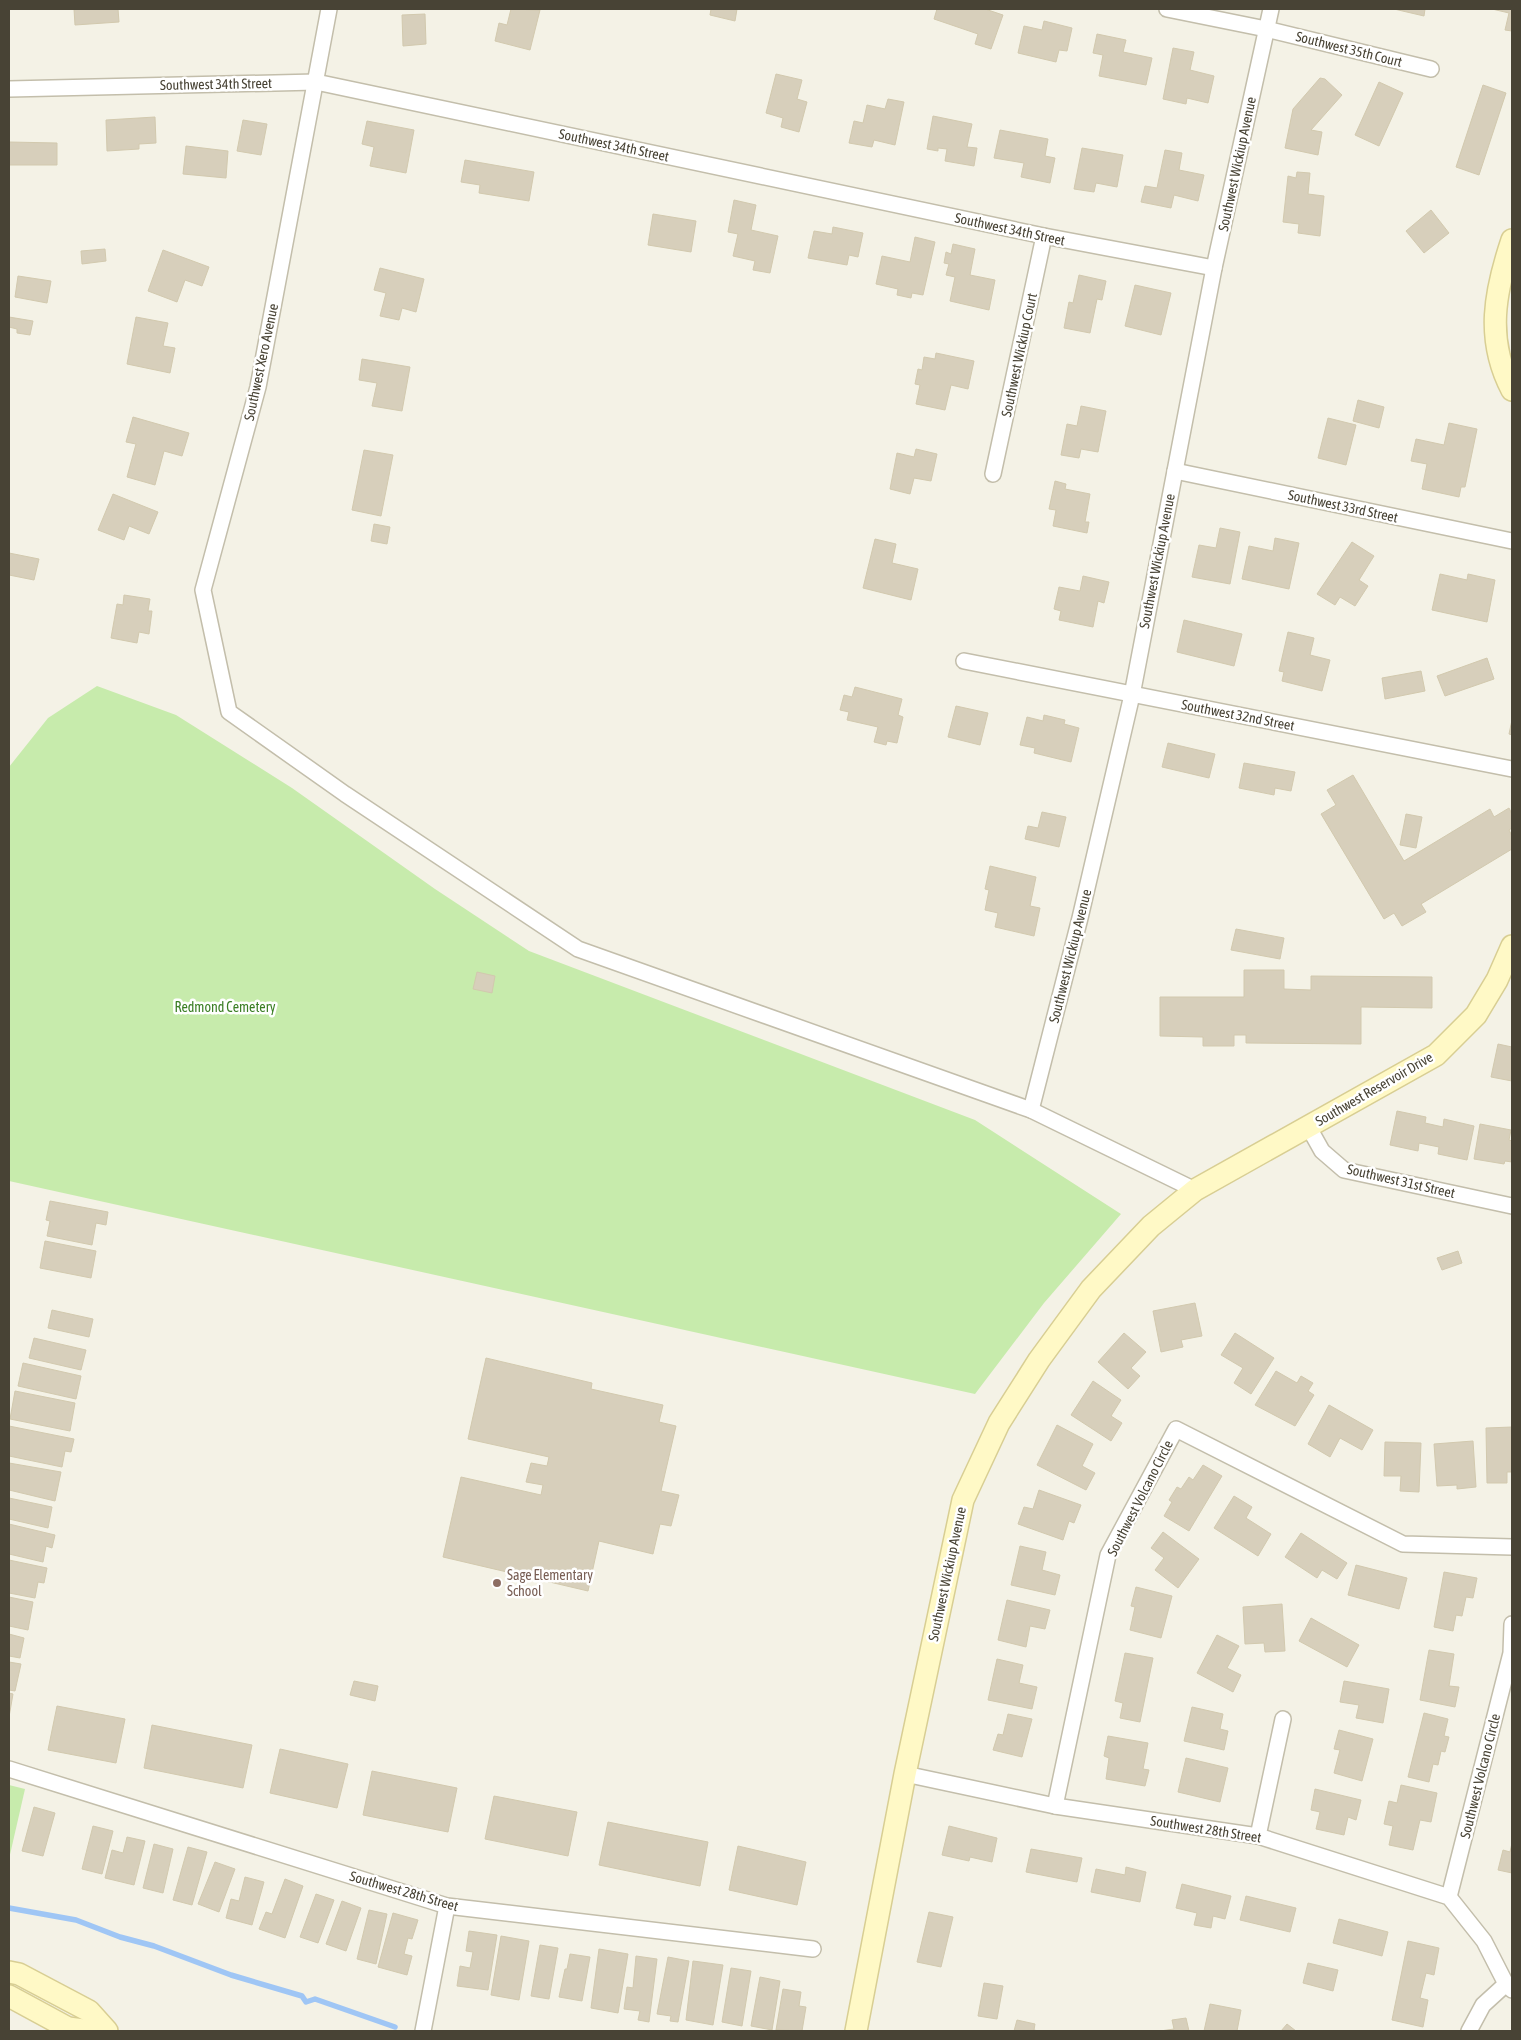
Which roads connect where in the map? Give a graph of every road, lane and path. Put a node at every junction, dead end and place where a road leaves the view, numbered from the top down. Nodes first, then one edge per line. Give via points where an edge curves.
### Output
1 (329, 9) edge
2 (1167, 9) edge
3 (1271, 9) edge
4 (1266, 29) junction
5 (1431, 68) dead end
6 (316, 82) junction
7 (9, 89) edge
8 (1044, 236) junction
9 (1512, 240) edge
10 (1214, 268) junction
11 (1512, 390) edge
12 (1175, 471) junction
13 (993, 474) dead end
14 (1512, 541) edge
15 (964, 661) dead end
16 (1132, 695) junction
17 (1512, 769) edge
18 (1512, 946) edge
19 (1032, 1110) junction
20 (1308, 1126) junction
21 (1195, 1190) junction
22 (1512, 1206) edge
23 (1512, 1547) edge
24 (1512, 1624) edge
25 (1283, 1719) dead end
26 (9, 1769) edge
27 (905, 1774) junction
28 (1055, 1806) junction
29 (1258, 1836) junction
30 (1449, 1897) junction
31 (447, 1906) junction
32 (814, 1949) dead end
33 (9, 1972) edge
34 (1509, 1987) edge
35 (9, 1996) edge
36 (91, 2031) edge
37 (107, 2031) edge
38 (423, 2031) edge
39 (856, 2031) edge
40 (1470, 2031) edge

1 - 6 street, Southwest Xero Avenue
2 - 4 street, Southwest 35th Court
3 - 4 street, Southwest Wickiup Avenue
4 - 5 street, Southwest 35th Court
4 - 10 street, Southwest Wickiup Avenue
6 - 7 street, Southwest 34th Street
6 - 8 street, Southwest 34th Street
6 - 19 street, Southwest Xero Avenue via 258,387 203,590 229,712 345,794 578,949
8 - 10 street, Southwest 34th Street
8 - 13 street, Southwest Wickiup Court
9 - 11 street via 1499,279 1494,322 1497,348
10 - 12 street, Southwest Wickiup Avenue
12 - 14 street, Southwest 33rd Street
12 - 16 street, Southwest Wickiup Avenue
15 - 16 street, Southwest 32nd Street
16 - 17 street, Southwest 32nd Street
16 - 19 street, Southwest Wickiup Avenue
18 - 20 street, Southwest Reservoir Drive via 1476,1015 1436,1055
19 - 21 street
20 - 21 street, Southwest Reservoir Drive
20 - 22 street, Southwest 31st Street via 1322,1151 1344,1170
21 - 27 street, Southwest Wickiup Avenue via 1151,1226 1091,1289 1039,1360 999,1423 963,1500
23 - 28 street, Southwest Volcano Circle via 1403,1544 1176,1429 1108,1555
24 - 30 street, Southwest Volcano Circle via 1511,1653
25 - 29 street
26 - 31 street, Southwest 28th Street
27 - 28 street, Southwest 28th Street
27 - 39 street, Southwest Wickiup Avenue
28 - 29 street, Southwest 28th Street
29 - 30 street, Southwest 28th Street
30 - 34 street via 1484,1941
31 - 32 street, Southwest 28th Street
31 - 38 street
33 - 37 street via 19,1974 89,2011
34 - 40 street via 1483,2006
35 - 36 street via 68,2028

